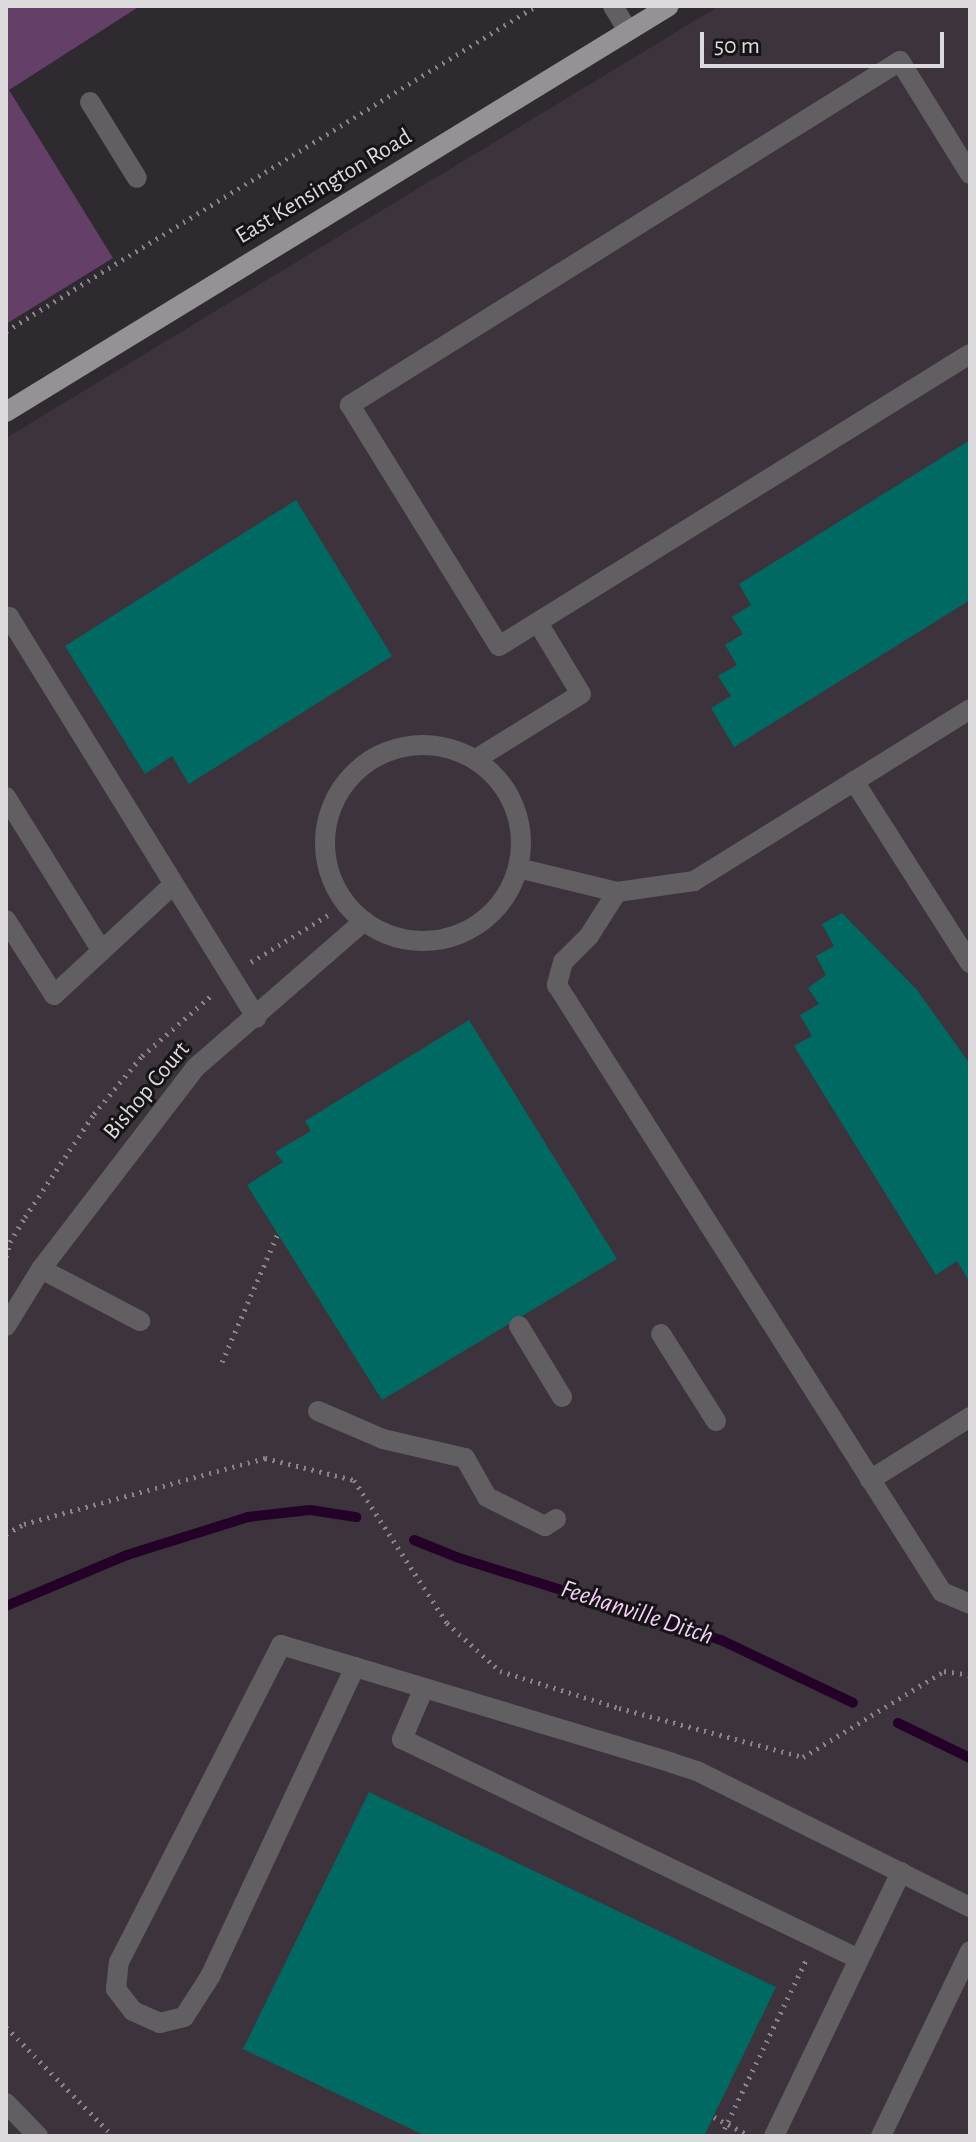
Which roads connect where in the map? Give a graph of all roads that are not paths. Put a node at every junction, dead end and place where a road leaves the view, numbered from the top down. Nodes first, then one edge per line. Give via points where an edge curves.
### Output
1 (613, 6) edge
2 (669, 6) edge
3 (628, 31) junction
4 (90, 102) dead end
5 (970, 174) edge
6 (137, 178) dead end
7 (970, 354) edge
8 (6, 412) edge
9 (6, 619) edge
10 (538, 623) junction
11 (970, 709) edge
12 (476, 759) junction
13 (854, 781) junction
14 (6, 797) edge
15 (518, 868) junction
16 (174, 884) junction
17 (617, 892) junction
18 (6, 920) edge
19 (364, 921) junction
20 (102, 951) junction
21 (970, 963) edge
22 (257, 1018) junction
23 (41, 1269) junction
24 (9, 1315) edge
25 (140, 1321) dead end
26 (519, 1326) dead end
27 (661, 1334) dead end
28 (562, 1397) dead end
29 (318, 1411) dead end
30 (970, 1417) edge
31 (716, 1421) dead end
32 (870, 1480) junction
33 (556, 1519) dead end
34 (970, 1604) edge
35 (355, 1667) junction
36 (424, 1688) junction
37 (901, 1872) junction
38 (970, 1907) edge
39 (970, 1951) edge
40 (859, 1959) junction
41 (6, 2103) edge
42 (38, 2136) edge
43 (774, 2136) edge
44 (881, 2136) edge

1 - 3 street
2 - 3 main road, East Kensington Road
3 - 8 main road, East Kensington Road
4 - 6 street
5 - 10 street via 900,61 350,405 499,646
7 - 10 street
9 - 16 street
10 - 12 street via 581,694
11 - 13 street
12 - 15 street via 499,780 515,807 522,837
12 - 19 street via 444,746 410,745 378,756 351,776 332,805 325,838 329,871 344,902
13 - 17 street via 694,881
13 - 21 street
14 - 20 street
15 - 17 street
15 - 19 street via 505,897 483,921 455,936 424,941 392,936
16 - 20 street
16 - 22 street
17 - 32 street via 589,936 563,962 557,985
18 - 20 street via 54,995
19 - 22 street, Bishop Court
22 - 23 street, Bishop Court via 195,1068
23 - 24 street, Bishop Court
23 - 25 street
26 - 28 street
27 - 31 street
29 - 33 street via 383,1439 465,1458 487,1497 545,1526
30 - 32 street
32 - 34 street via 942,1592
35 - 35 street via 281,1645 119,1962 116,1989 133,2011 160,2023 184,2017 211,1975
35 - 36 street
36 - 37 street via 697,1771
36 - 40 street via 402,1739
37 - 38 street
37 - 40 street
39 - 44 street
40 - 43 street
41 - 42 street

